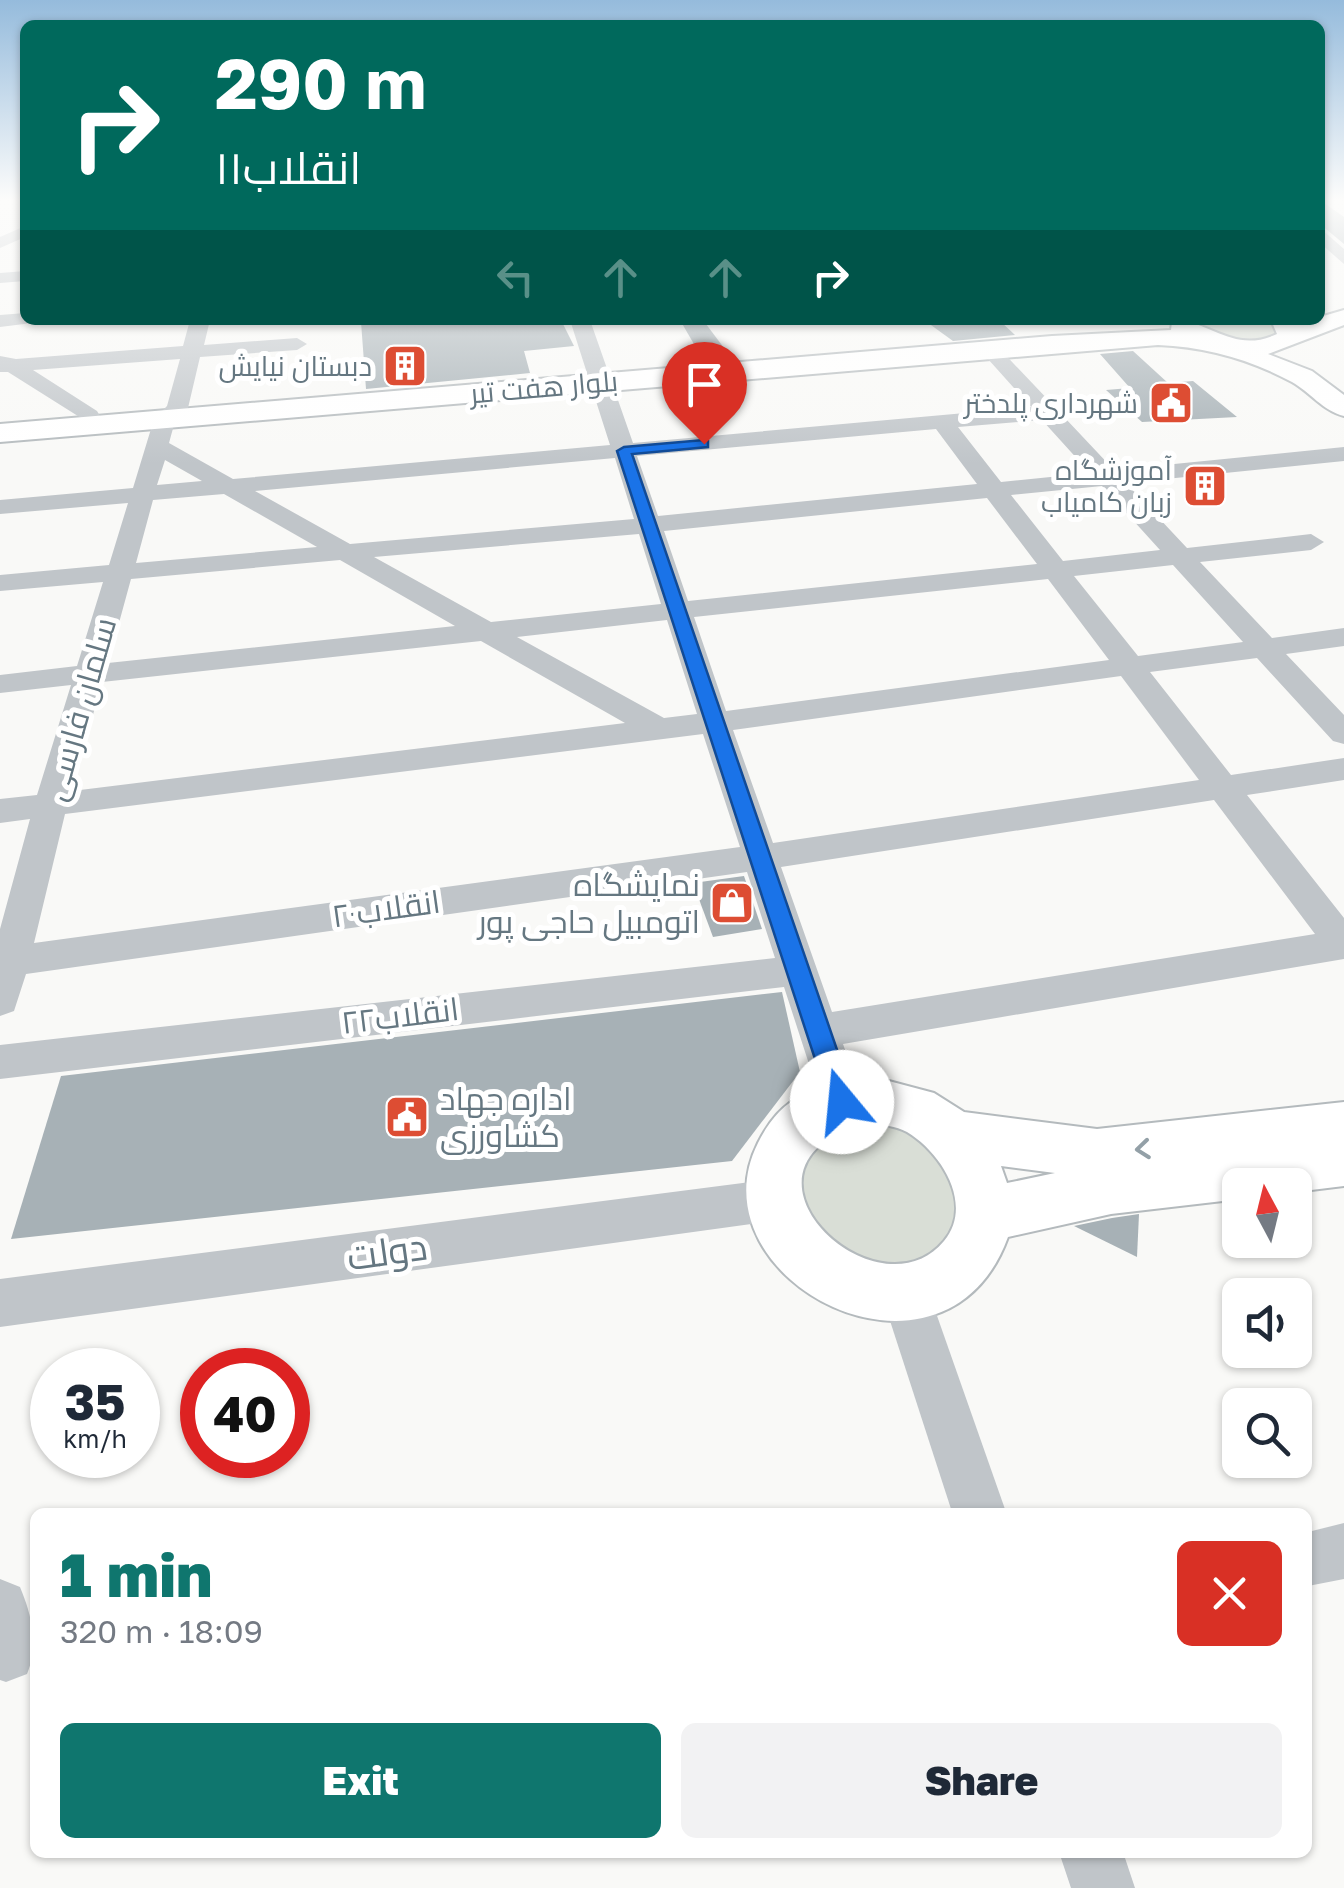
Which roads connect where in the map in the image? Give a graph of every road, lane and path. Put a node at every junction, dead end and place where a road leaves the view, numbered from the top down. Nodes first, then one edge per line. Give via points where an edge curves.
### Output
1 (182, 325) edge
2 (197, 325) edge
3 (587, 325) edge
4 (1144, 325) edge
5 (1179, 325) edge
6 (1311, 325) edge
7 (1286, 332) edge
8 (1213, 342) junction
9 (296, 344) dead end
10 (989, 349) junction
11 (182, 352) junction
12 (4, 363) edge
13 (1304, 377) junction
14 (600, 378) junction
15 (1097, 408) dead end
16 (1344, 408) edge
17 (1047, 412) junction
18 (89, 416) junction
19 (164, 421) junction
20 (942, 422) junction
21 (0, 423) edge
22 (0, 433) edge
23 (624, 451) junction
24 (1344, 454) edge
25 (1107, 477) junction
26 (229, 485) junction
27 (993, 488) junction
28 (144, 493) junction
29 (0, 506) edge
30 (649, 525) junction
31 (1311, 542) dead end
32 (343, 551) junction
33 (1180, 555) junction
34 (1055, 569) junction
35 (120, 570) junction
36 (0, 583) edge
37 (678, 610) junction
38 (486, 631) junction
39 (1344, 636) edge
40 (1264, 647) junction
41 (1129, 666) junction
42 (90, 675) junction
43 (0, 684) edge
44 (716, 722) junction
45 (659, 729) junction
46 (1344, 734) edge
47 (1344, 770) edge
48 (1223, 788) junction
49 (51, 805) junction
50 (0, 811) edge
51 (761, 857) junction
52 (1343, 944) edge
53 (5, 962) edge
54 (800, 970) junction
55 (0, 1000) edge
56 (820, 1031) junction
57 (0, 1062) edge
58 (842, 1102) junction
59 (1344, 1126) edge
60 (952, 1135) junction
61 (1344, 1161) edge
62 (774, 1200) junction
63 (984, 1215) junction
64 (905, 1293) junction
65 (0, 1303) edge
66 (978, 1508) edge
67 (1344, 1551) edge
68 (1312, 1558) edge
69 (1093, 1858) edge
70 (1103, 1888) edge

1 - 11 street
2 - 11 street
3 - 14 street
4 - 14 main road, بلوار هفت تیر
5 - 8 main road
6 - 7 main road, بلوار هفت تیر
7 - 8 main road, بلوار هفت تیر via 1255,347
7 - 13 main road
8 - 10 main road, بلوار هفت تیر via 1158,337
8 - 13 main road
9 - 11 street
10 - 14 main road, بلوار هفت تیر
10 - 17 street
11 - 12 street
11 - 19 street, سلمان فارسی
12 - 18 street
13 - 16 main road
14 - 19 main road, بلوار هفت تیر
14 - 23 street
15 - 17 street
17 - 20 street
17 - 25 street
18 - 19 main road, بلوار هفت تیر
18 - 21 main road, بلوار هفت تیر
19 - 22 main road, بلوار هفت تیر
19 - 26 street
19 - 28 street, سلمان فارسی
20 - 23 street
20 - 27 street
23 - 26 street
23 - 30 street
24 - 25 street
25 - 27 street
25 - 33 street
26 - 28 street
26 - 32 street
27 - 30 street
27 - 34 street
28 - 29 street
28 - 35 street, سلمان فارسی
30 - 32 street
30 - 37 street
31 - 33 street
32 - 35 street
32 - 38 street
33 - 34 street
33 - 40 street
34 - 37 street
34 - 41 street
35 - 36 street
35 - 42 street, سلمان فارسی
37 - 38 street
37 - 44 street
38 - 42 street
38 - 45 street
39 - 40 street
40 - 41 street
40 - 46 street
41 - 44 street
41 - 48 street
42 - 43 street
42 - 49 street, سلمان فارسی
44 - 45 street
44 - 51 street
45 - 49 street
47 - 48 street, انقلاب۲۰
48 - 51 street, انقلاب۲۰
48 - 52 street
49 - 50 street
49 - 53 street, سلمان فارسی
51 - 53 street, انقلاب۲۰
51 - 54 street
52 - 56 street
53 - 55 street, سلمان فارسی
54 - 56 street
54 - 57 street, انقلاب۲۲
56 - 58 street
58 - 60 main road via 900,1104
58 - 62 main road via 816,1111 780,1148
59 -> 60 main road via 1097,1154
60 - 63 main road via 976,1172
61 - 63 main road via 1111,1188
62 - 64 main road via 784,1231 835,1280 869,1292
62 - 65 street, دولت
63 - 64 main road via 977,1243 960,1266 936,1284
64 - 66 street
67 - 68 street
69 - 70 street

